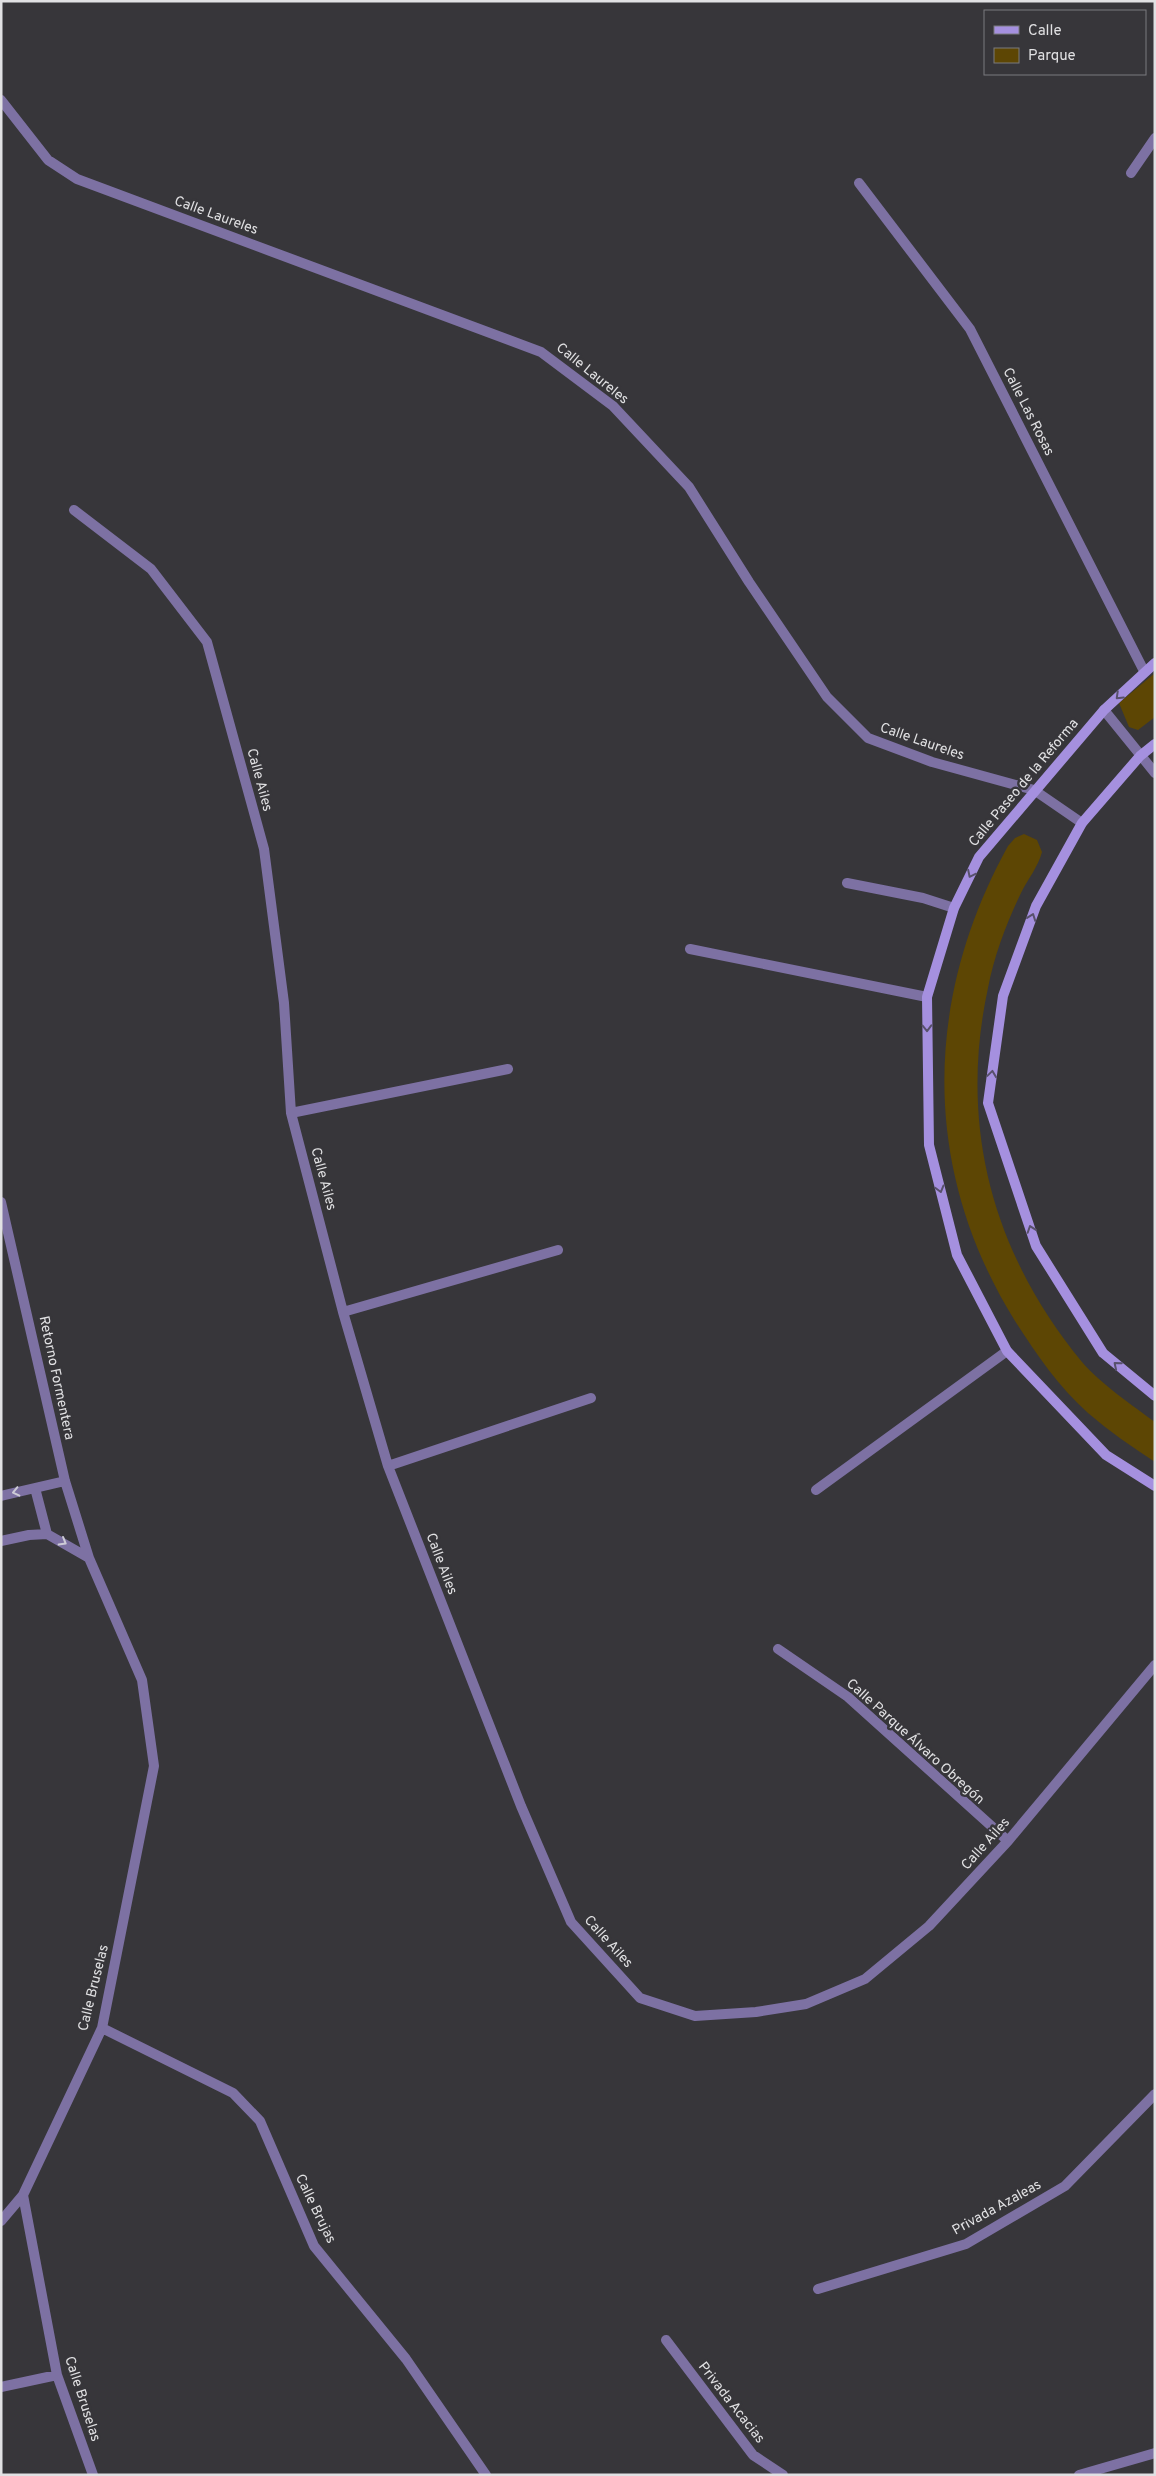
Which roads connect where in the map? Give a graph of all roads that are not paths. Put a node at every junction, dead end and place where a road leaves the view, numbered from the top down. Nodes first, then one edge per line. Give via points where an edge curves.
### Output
1 (1, 100) edge
2 (1155, 138) edge
3 (1131, 173) dead end
4 (859, 183) dead end
5 (74, 510) dead end
6 (1155, 663) edge
7 (1144, 671) junction
8 (1104, 710) junction
9 (1155, 744) edge
10 (1140, 756) junction
11 (1155, 773) edge
12 (1034, 790) junction
13 (1082, 823) junction
14 (847, 883) dead end
15 (954, 908) junction
16 (690, 949) dead end
17 (927, 997) junction
18 (508, 1069) dead end
19 (291, 1113) junction
20 (1, 1202) edge
21 (558, 1250) dead end
22 (344, 1312) junction
23 (1007, 1351) junction
24 (1155, 1396) edge
25 (591, 1398) dead end
26 (388, 1466) junction
27 (65, 1481) junction
28 (1155, 1486) edge
29 (35, 1488) junction
30 (816, 1490) dead end
31 (1, 1496) edge
32 (48, 1534) junction
33 (1, 1542) edge
34 (89, 1558) junction
35 (778, 1648) dead end
36 (1155, 1664) edge
37 (1008, 1842) junction
38 (102, 2028) junction
39 (1155, 2094) edge
40 (23, 2196) junction
41 (1, 2220) edge
42 (818, 2288) dead end
43 (666, 2340) dead end
44 (57, 2375) junction
45 (1, 2387) edge
46 (1155, 2453) edge
47 (93, 2475) edge
48 (486, 2475) edge
49 (783, 2475) edge
50 (1079, 2475) edge

1 - 12 street, Calle Laureles via 48,160 77,179 541,352 612,406 689,487 748,582 827,697 868,738 932,762
2 - 3 street
4 - 7 street, Calle Las Rosas via 970,329
5 - 19 street, Calle Ailes via 151,569 207,642 264,848 284,1004
6 - 7 main road, Calle Paseo de la Reforma
7 -> 8 main road, Calle Paseo de la Reforma
8 - 10 street
8 - 12 main road, Calle Paseo de la Reforma
9 - 10 main road
10 - 11 street
10 - 13 main road
12 - 13 street, Calle Laureles
12 -> 15 main road, Calle Paseo de la Reforma via 979,857
24 -> 13 main road via 1103,1353 1036,1246 988,1103 1003,996 1036,906
14 - 15 street via 923,898
15 - 17 main road, Calle Paseo de la Reforma
16 - 17 street
17 -> 23 main road, Calle Paseo de la Reforma via 929,1145 957,1255
18 - 19 street
19 - 22 street, Calle Ailes
20 - 27 street, Retorno Formentera
21 - 22 street
22 - 26 street, Calle Ailes
23 - 28 main road, Calle Paseo de la Reforma via 1106,1455
23 - 30 street
25 - 26 street
26 - 37 street, Calle Ailes via 521,1806 571,1922 640,1998 695,2016 756,2012 806,2004 866,1979 930,1926
27 - 29 street
27 - 34 street, Retorno Formentera
29 -> 31 street
29 - 32 street
32 - 33 street
32 -> 34 street
34 - 38 street, Calle Bruselas via 142,1680 154,1766
35 - 37 street, Calle Parque Álvaro Obregón via 848,1697
36 - 37 street, Calle Ailes
38 - 40 street, Calle Bruselas
38 - 48 street, Calle Brujas via 234,2093 260,2121 314,2246 406,2359
39 - 42 street, Privada Azaleas via 1065,2186 966,2244
40 - 41 street
40 - 44 street, Calle Bruselas
43 - 49 street, Privada Acacias via 753,2455
44 - 45 street
44 - 47 street, Calle Bruselas
46 - 50 street

